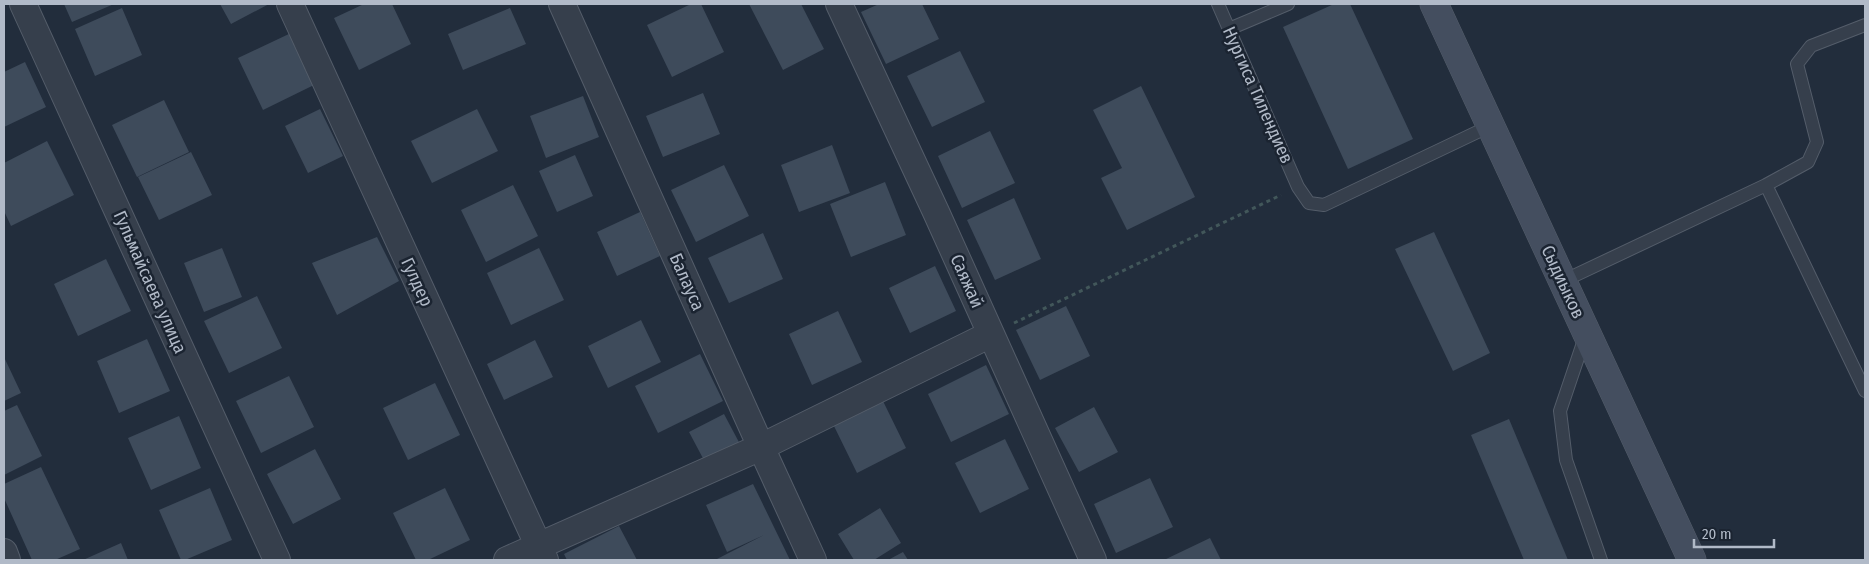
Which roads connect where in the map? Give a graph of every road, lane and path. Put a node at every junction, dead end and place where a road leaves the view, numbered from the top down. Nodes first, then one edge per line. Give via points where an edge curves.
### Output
1 (23, 4) edge
2 (290, 4) edge
3 (562, 4) edge
4 (839, 4) edge
5 (1218, 4) edge
6 (1288, 4) edge
7 (1434, 4) edge
8 (1865, 25) edge
9 (1229, 29) junction
10 (1490, 126) junction
11 (1766, 185) junction
12 (1298, 187) junction
13 (1563, 281) junction
14 (1587, 332) junction
15 (991, 334) junction
16 (1865, 391) edge
17 (761, 448) junction
18 (4, 552) edge
19 (542, 553) edge
20 (7, 560) edge
21 (277, 560) edge
22 (508, 560) edge
23 (813, 560) edge
24 (1092, 560) edge
25 (1601, 560) edge
26 (1692, 560) edge

1 - 21 street, Гульмайсаева улица
2 - 19 street, Гулдер
3 - 17 street, Балауса
4 - 15 street, Саяжай
5 - 9 lane, Нургиса Тилендиев
6 - 9 lane
7 - 10 street, Сыдиыков
8 - 11 lane via 1811,46 1797,64 1817,142 1808,162
9 - 12 lane, Нургиса Тилендиев
10 - 12 lane via 1324,205 1309,203
10 - 13 street, Сыдиыков
11 - 13 lane
11 - 16 lane
12 - 15 path
13 - 14 street, Сыдиыков
14 - 25 lane via 1560,411 1566,460
14 - 26 street, Сыдиыков
15 - 17 street
15 - 24 street, Саяжай
17 - 19 street
17 - 23 street, Балауса
18 - 20 street
19 - 22 street

